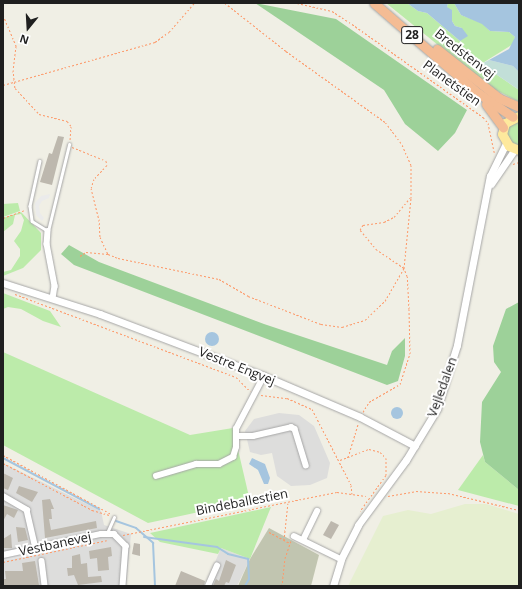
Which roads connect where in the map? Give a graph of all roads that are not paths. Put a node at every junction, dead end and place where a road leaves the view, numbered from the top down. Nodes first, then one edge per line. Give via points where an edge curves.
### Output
1 (374, 3) edge
2 (379, 3) edge
3 (478, 93) junction
4 (519, 107) edge
5 (516, 117) edge
6 (503, 127) junction
7 (506, 143) junction
8 (69, 145) road end
9 (517, 149) edge
10 (40, 161) dead end
11 (489, 188) junction
12 (48, 231) junction
13 (3, 283) edge
14 (53, 299) junction
15 (264, 376) junction
16 (236, 436) junction
17 (415, 446) junction
18 (306, 465) dead end
19 (156, 476) dead end
20 (3, 496) edge
21 (317, 511) dead end
22 (114, 516) road end
23 (108, 533) junction
24 (294, 536) road end
25 (303, 540) junction
26 (36, 548) junction
27 (3, 555) edge
28 (342, 559) junction
29 (42, 561) road end
30 (217, 566) dead end
31 (45, 586) edge
32 (123, 586) edge
33 (208, 586) edge
34 (333, 586) edge

1 - 3 highway, Bredstenvej / 28
2 - 4 highway, Bredstenvej / 28 via 495,94
3 - 5 highway, Bredstenvej / 28
3 - 6 highway, Bredstenvej / 28
5 - 6 main road, 28
6 - 7 main road, 28 via 502,134
7 - 9 main road
7 - 11 street, Vejledalen via 495,165
8 - 12 lane
9 - 11 street, Vejledalen
10 - 12 lane via 30,206 32,221
11 - 17 street, Vejledalen via 448,380 437,409
12 - 14 street via 47,244 55,286
13 - 14 street, Vestre Engvej
14 - 15 street, Vestre Engvej
15 - 16 street via 257,394 242,417
15 - 17 street, Vestre Engvej via 360,418
16 - 18 street via 253,436 291,427 295,429
16 - 19 street via 233,457 227,461 219,464 196,464
17 - 28 street, Vejledalen via 358,524
20 - 26 street via 27,510
21 - 25 street
22 - 23 lane, Vestbanevej
23 - 26 street, Vestbanevej
23 - 32 street, Vestbanevej via 118,536 126,546
24 - 25 street
25 - 28 street
26 - 27 street, Vestbanevej
28 - 34 street, Vejledalen
29 - 31 street
30 - 33 street

